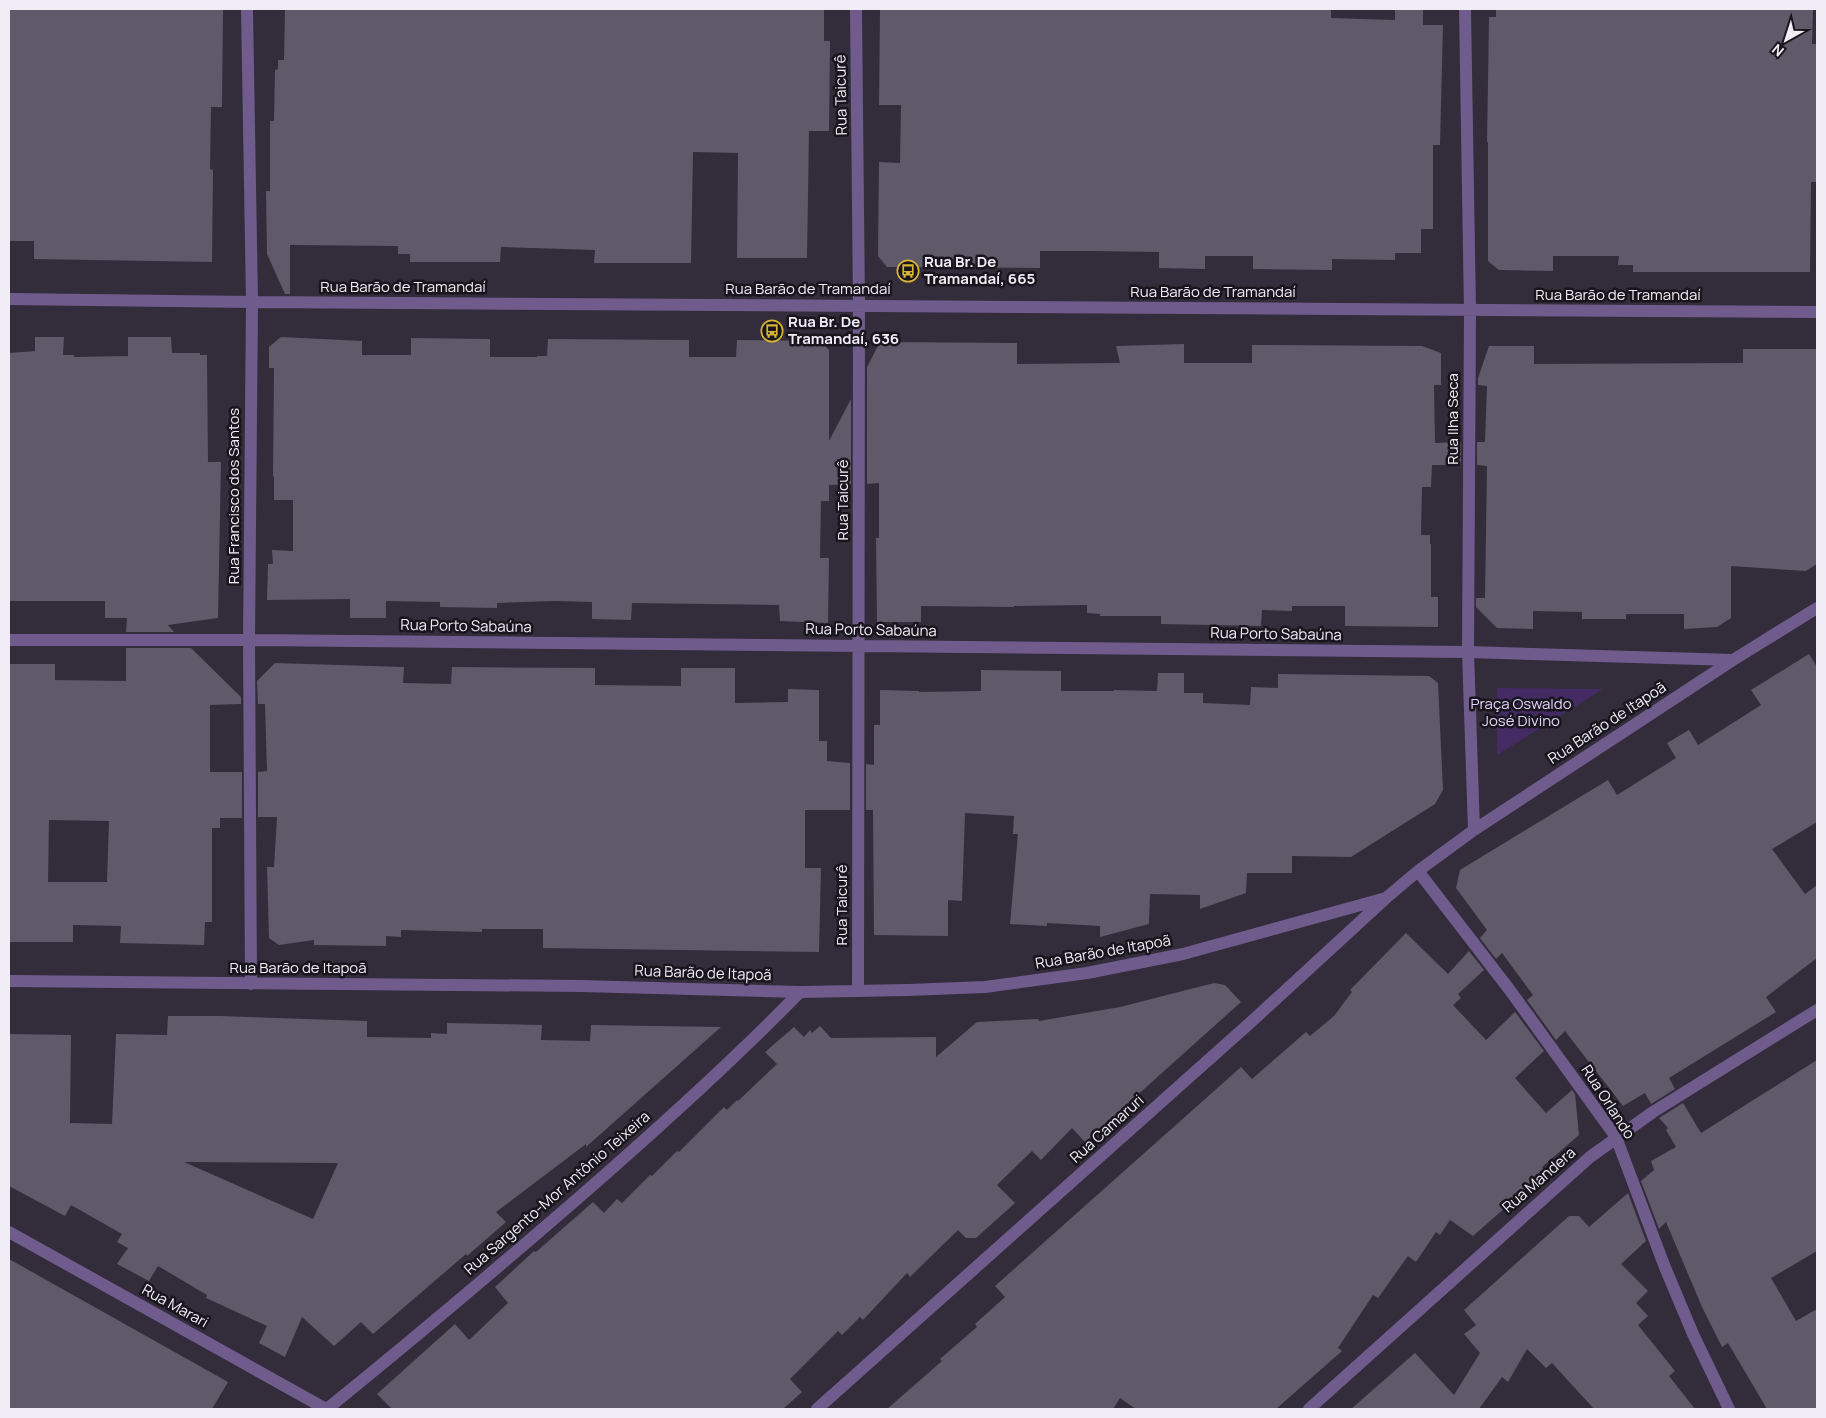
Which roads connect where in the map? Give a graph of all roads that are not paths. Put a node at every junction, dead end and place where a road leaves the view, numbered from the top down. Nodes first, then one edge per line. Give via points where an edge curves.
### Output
1 (247, 9) edge
2 (856, 9) edge
3 (1465, 9) edge
4 (9, 299) edge
5 (252, 302) junction
6 (859, 306) junction
7 (1470, 310) junction
8 (1817, 312) edge
9 (1817, 608) edge
10 (9, 640) edge
11 (249, 640) junction
12 (859, 646) junction
13 (1468, 652) junction
14 (1733, 660) junction
15 (1474, 830) junction
16 (1418, 871) junction
17 (1386, 898) junction
18 (9, 981) edge
19 (251, 984) junction
20 (858, 991) junction
21 (800, 992) junction
22 (1817, 1010) edge
23 (1616, 1137) junction
24 (9, 1232) edge
25 (327, 1409) edge
26 (816, 1409) edge
27 (1309, 1409) edge
28 (1729, 1409) edge

1 - 5 street, Rua Francisco dos Santos
2 - 6 street, Rua Taicurê
3 - 7 street, Rua Ilha Seca
4 - 5 street, Rua Barão de Tramandaí
5 - 6 street, Rua Barão de Tramandaí
5 - 11 street, Rua Francisco dos Santos
6 - 7 street, Rua Barão de Tramandaí
6 - 12 street, Rua Taicurê
7 - 8 street, Rua Barão de Tramandaí
7 - 13 street, Rua Ilha Seca
9 - 14 street, Rua Barão de Itapoã
10 - 11 street, Rua Porto Sabaúna
11 - 12 street, Rua Porto Sabaúna
11 - 19 street, Rua Francisco dos Santos
12 - 13 street, Rua Porto Sabaúna
12 - 20 street, Rua Taicurê
13 - 14 street, Rua Porto Sabaúna
13 - 15 street, Rua Ilha Seca
14 - 15 street, Rua Barão de Itapoã
15 - 16 street, Rua Barão de Itapoã
16 - 17 street, Rua Camaruri
16 - 23 street, Rua Orlando via 1509,989
17 - 20 street, Rua Barão de Itapoã via 1182,954 1087,973 985,987
17 - 26 street, Rua Camaruri
18 - 19 street, Rua Barão de Itapoã
19 - 21 street, Rua Barão de Itapoã via 581,986
20 - 21 street, Rua Barão de Itapoã
21 - 25 street, Rua Sargento-Mor Antônio Teixeira via 645,1140
22 - 23 street, Rua Mandera
23 - 27 street, Rua Mandera via 1540,1200
23 - 28 street, Rua Orlando via 1685,1317
24 - 25 street, Rua Marari

